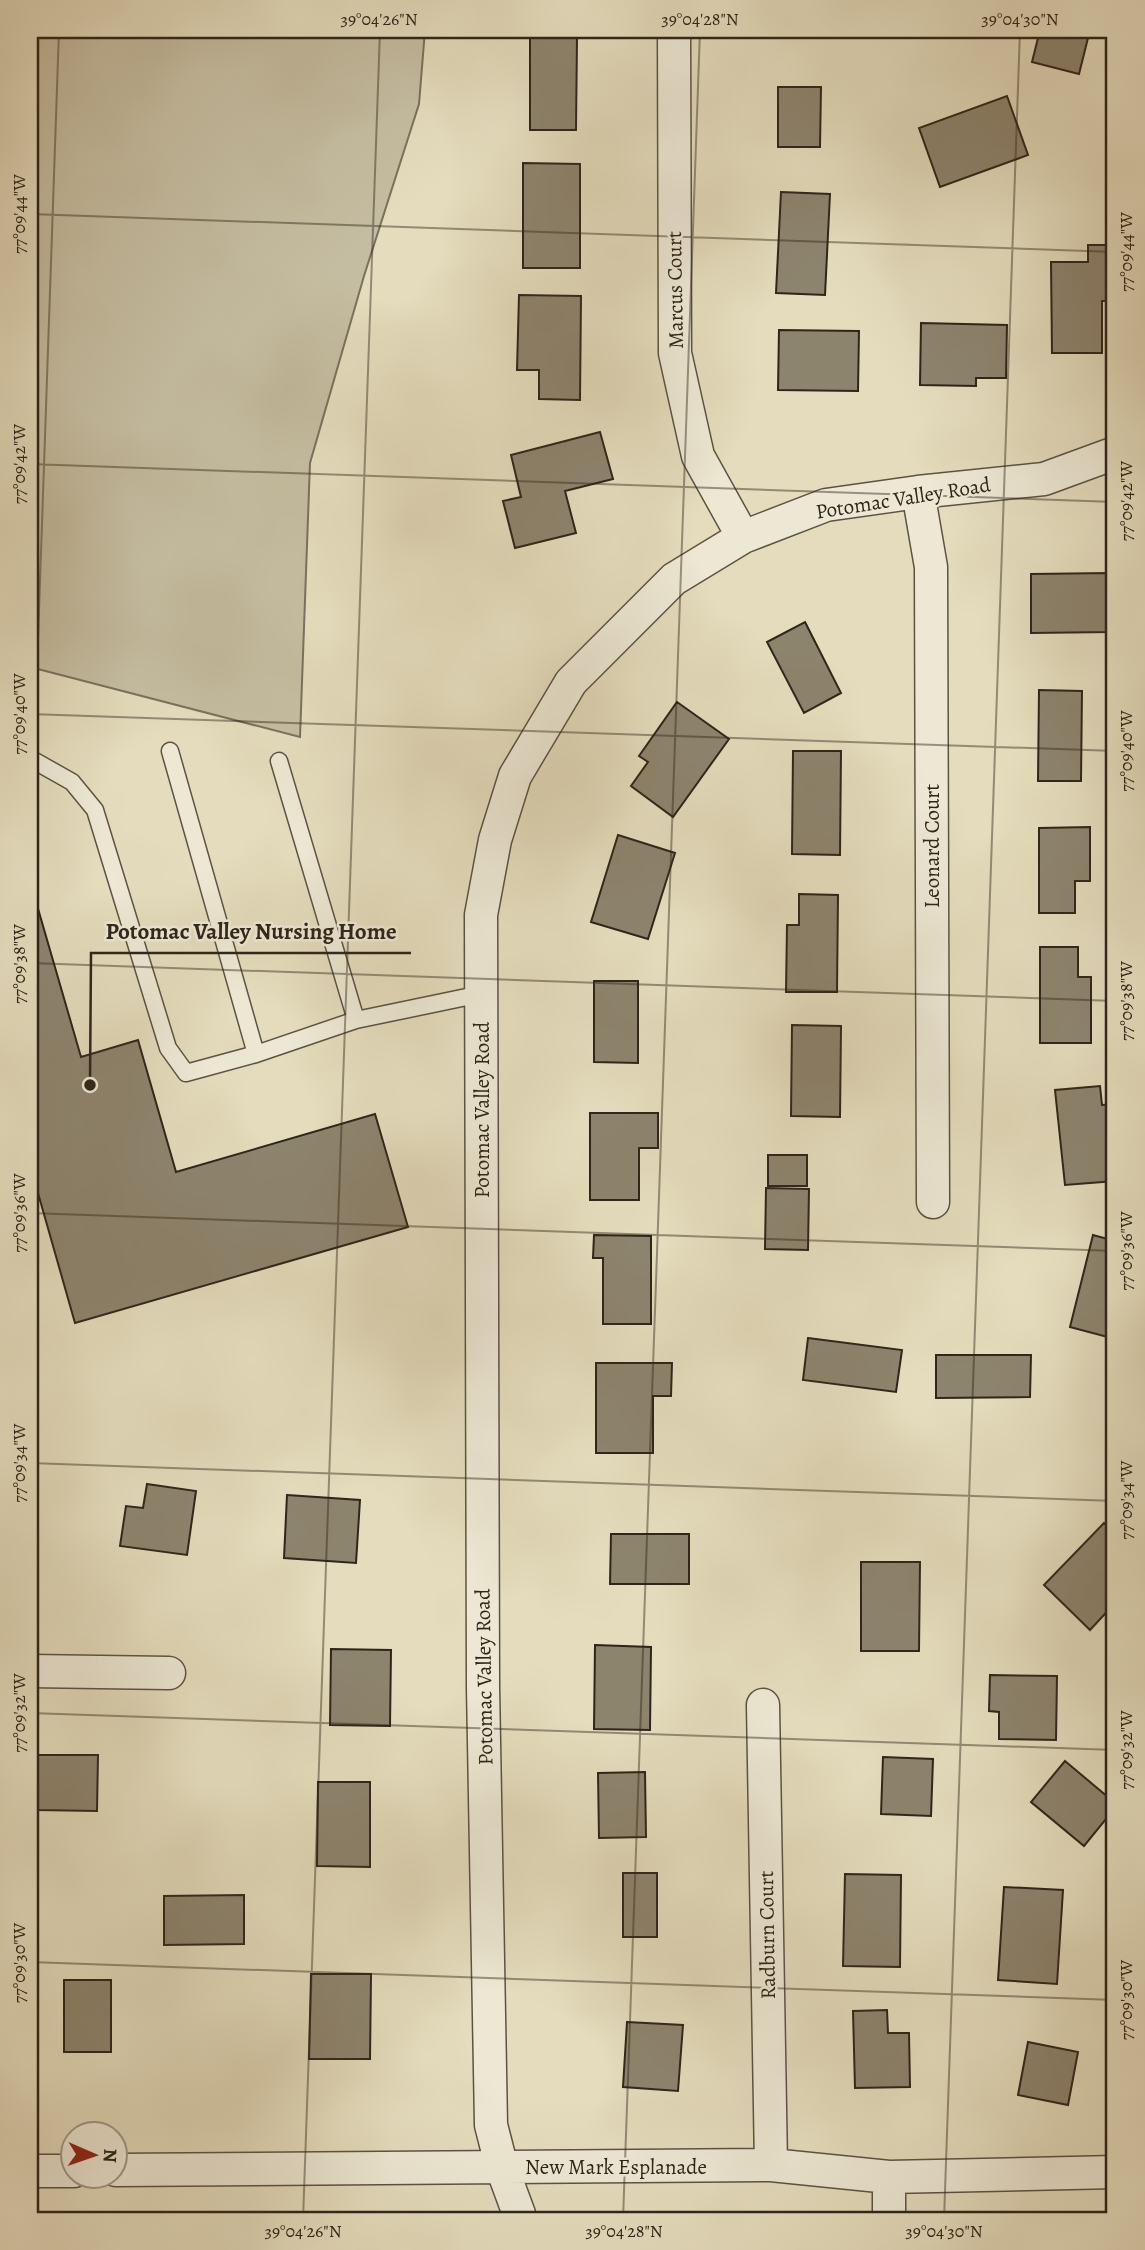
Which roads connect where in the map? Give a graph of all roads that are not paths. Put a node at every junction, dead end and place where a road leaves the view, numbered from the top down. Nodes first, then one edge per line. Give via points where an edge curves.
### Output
1 (674, 30) edge
2 (1115, 453) edge
3 (918, 492) junction
4 (743, 537) junction
5 (170, 751) dead end
6 (30, 761) edge
7 (279, 761) dead end
8 (481, 994) junction
9 (356, 1020) junction
10 (256, 1054) junction
11 (933, 1202) dead end
12 (30, 1671) edge
13 (169, 1673) dead end
14 (764, 1705) dead end
15 (771, 2165) junction
16 (502, 2168) junction
17 (130, 2170) edge
18 (30, 2171) edge
19 (60, 2171) edge
20 (1115, 2172) edge
21 (889, 2177) junction
22 (519, 2220) edge
23 (889, 2220) edge

1 - 4 street, Marcus Court via 675,353 698,456
2 - 3 street, Potomac Valley Road via 1045,479
3 - 4 street, Potomac Valley Road via 825,505
3 - 11 street, Leonard Court via 931,568
4 - 8 street, Potomac Valley Road via 674,579 571,682 515,776 495,840 481,915
5 - 10 lane
6 - 10 lane via 72,782 95,810 168,1048 186,1073
7 - 9 lane
8 - 9 lane
8 - 16 street, Potomac Valley Road via 483,1687 491,2125
9 - 10 lane
12 - 13 street
14 - 15 street, Radburn Court
15 - 16 street, New Mark Esplanade
15 - 21 street, New Mark Esplanade
16 - 17 street, New Mark Esplanade
16 - 22 street, Potomac Valley Road
18 - 19 street
20 - 21 street, New Mark Esplanade
21 - 23 street

